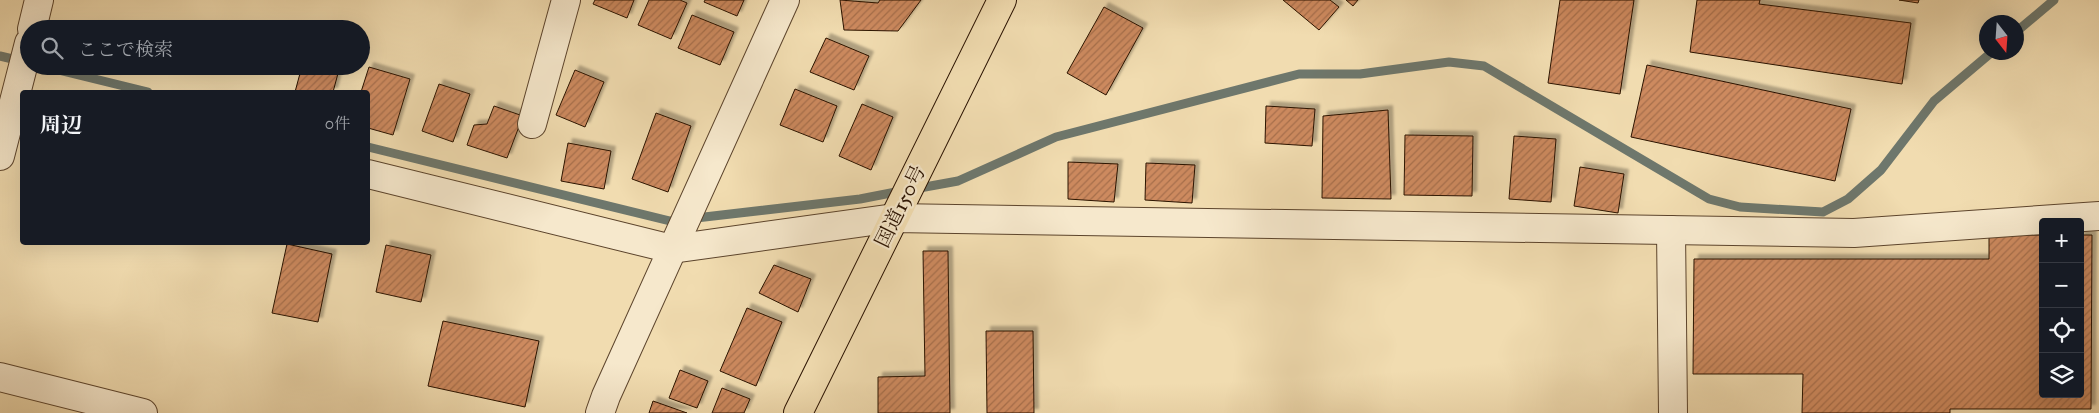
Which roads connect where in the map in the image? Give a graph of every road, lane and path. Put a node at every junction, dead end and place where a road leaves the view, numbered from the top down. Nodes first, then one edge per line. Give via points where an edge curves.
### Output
1 (39, 0) edge
2 (566, 0) edge
3 (786, 0) edge
4 (1002, 0) edge
5 (34, 20) edge
6 (22, 75) edge
7 (19, 88) edge
8 (532, 124) dead end
9 (0, 156) edge
10 (370, 174) edge
11 (2099, 216) edge
12 (894, 218) junction
13 (1671, 230) junction
14 (672, 250) junction
15 (0, 377) edge
16 (142, 413) edge
17 (600, 413) edge
18 (798, 413) edge
19 (1673, 413) edge

1 - 5 street
2 - 8 street
3 - 14 street
4 - 12 highway, 国道150号
6 - 7 street
7 - 9 street
10 - 14 street
11 - 13 street via 1854,233
12 - 13 street
12 - 14 street
12 - 18 highway, 国道150号
13 - 19 street
14 - 17 street
15 - 16 street

